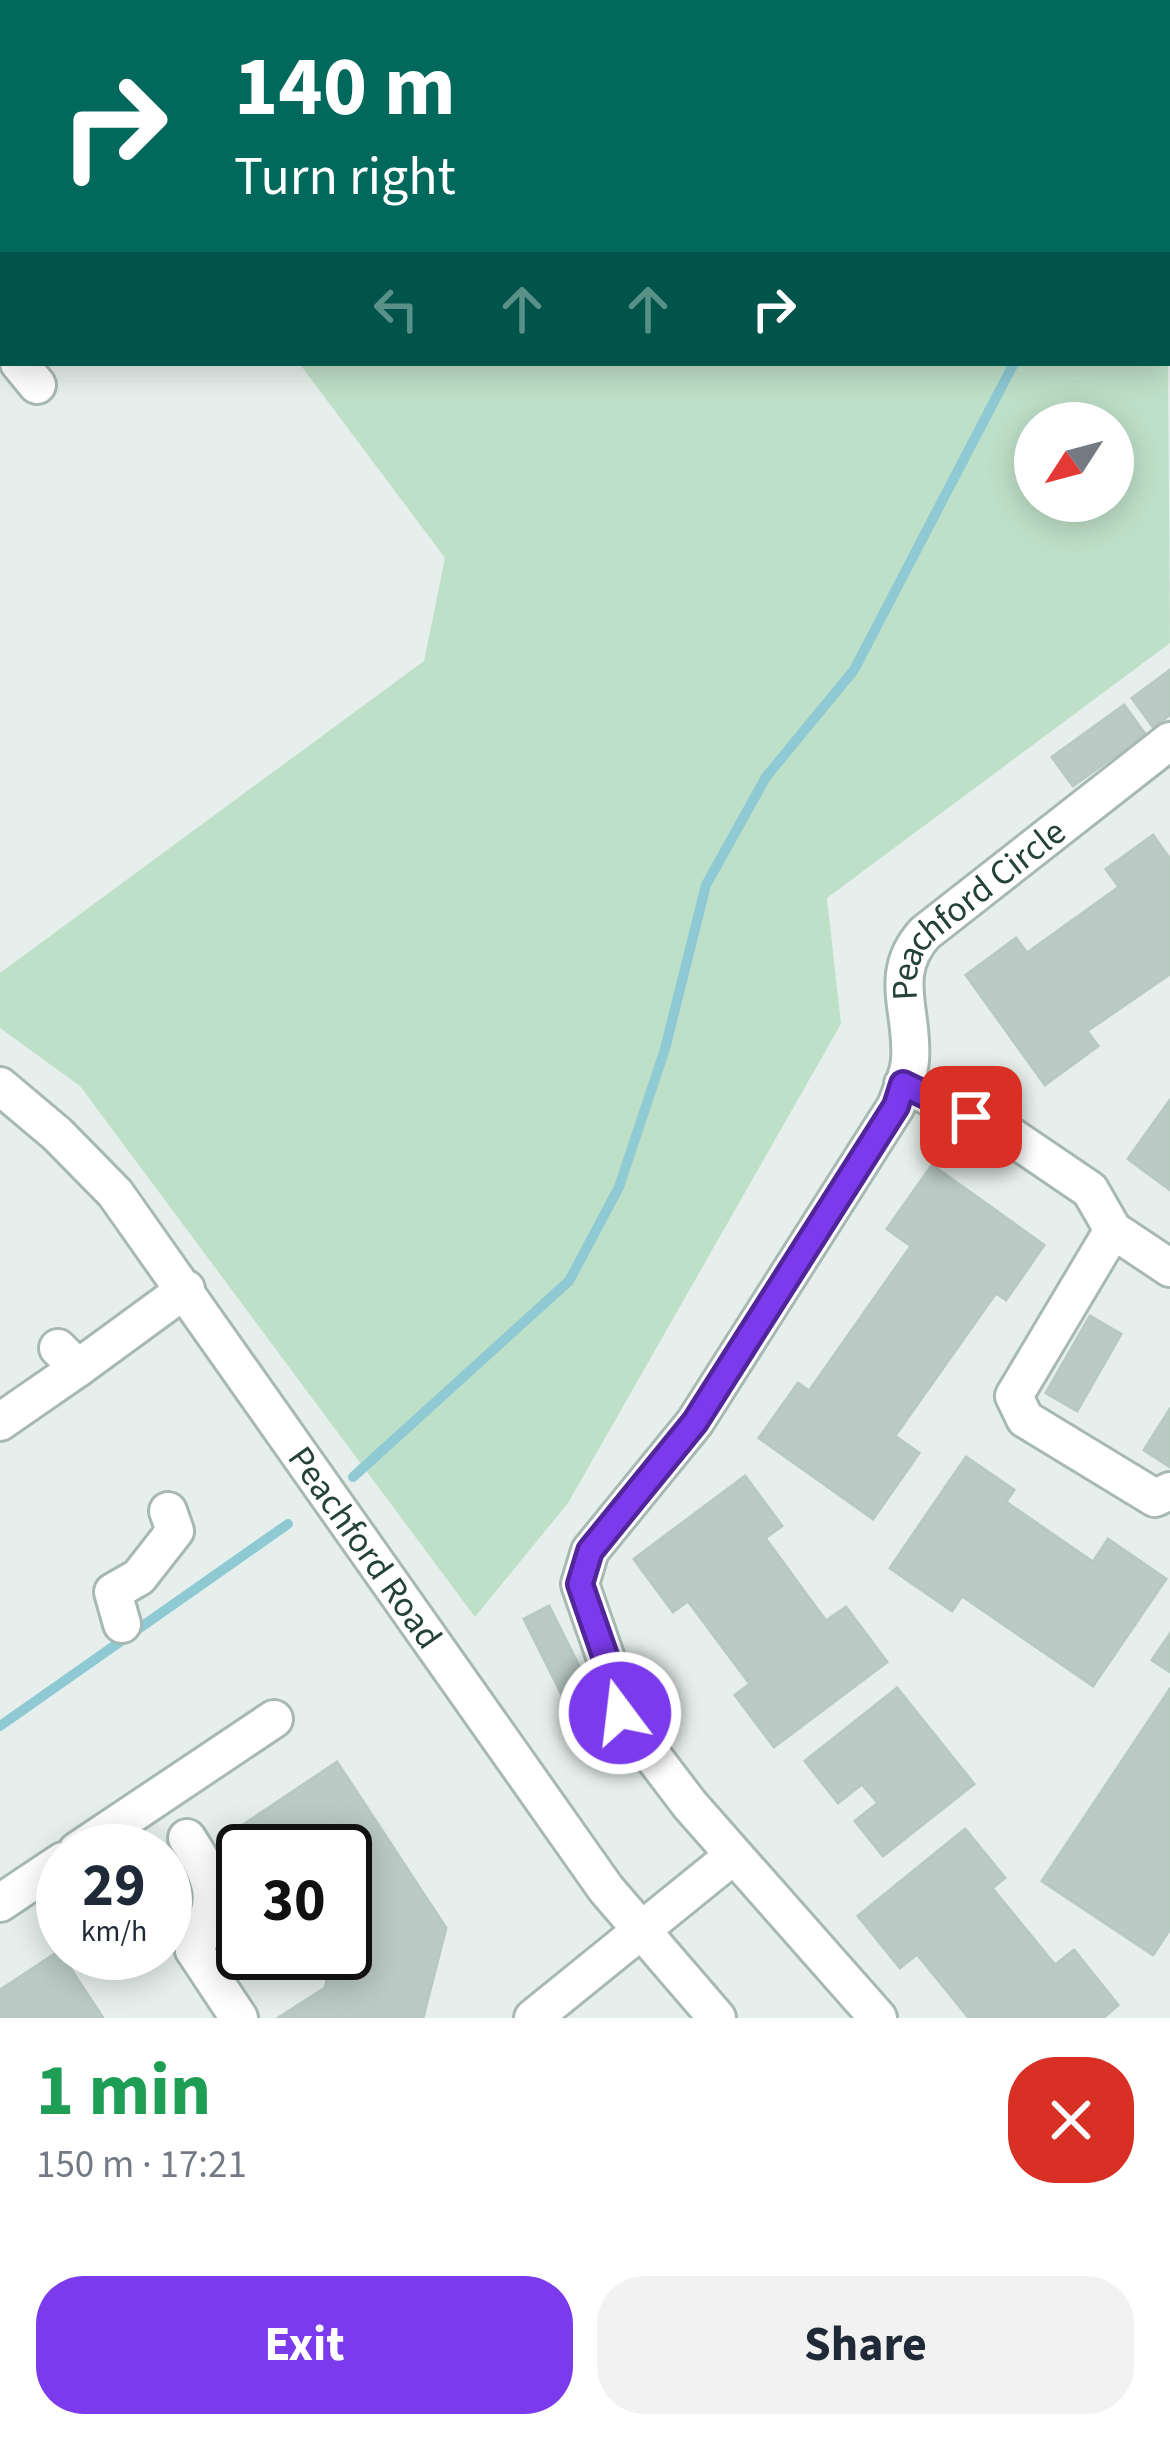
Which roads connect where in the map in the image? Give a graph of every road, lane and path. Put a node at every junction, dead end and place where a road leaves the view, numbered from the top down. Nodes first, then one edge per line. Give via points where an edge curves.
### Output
1 (1170, 741) edge
2 (903, 1084) junction
3 (0, 1086) edge
4 (1113, 1231) junction
5 (1170, 1268) edge
6 (186, 1289) junction
7 (0, 1422) edge
8 (1170, 1491) edge
9 (168, 1511) dead end
10 (122, 1624) dead end
11 (274, 1720) dead end
12 (118, 1824) edge
13 (192, 1845) edge
14 (734, 1856) junction
15 (36, 1879) edge
16 (0, 1903) edge
17 (638, 1930) junction
18 (192, 1938) edge
19 (192, 1964) edge
20 (239, 2018) edge
21 (533, 2018) edge
22 (717, 2018) edge
23 (878, 2018) edge

1 - 2 street, Peachford Circle via 907,952 910,1062
2 - 4 street via 1006,1133 1090,1190
2 - 14 street, Peachford Circle via 695,1422 590,1551 580,1584 620,1713
3 - 6 street, Peachford Road via 115,1193
4 - 5 street
4 - 8 street via 1014,1396 1025,1419 1155,1498
6 - 7 street via 68,1358
6 - 17 street, Peachford Road
9 - 10 street via 175,1531 139,1576 113,1592
11 - 12 street
13 - 18 street via 213,1891 211,1919
14 - 17 street
14 - 23 street, Peachford Circle
15 - 16 street
17 - 21 street
17 - 22 street, Peachford Road
19 - 20 street

